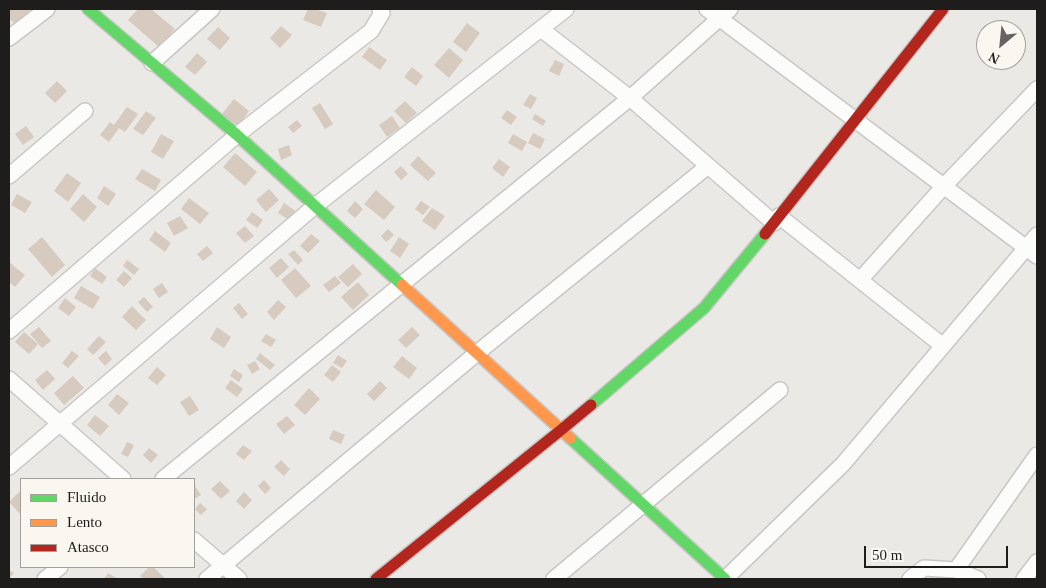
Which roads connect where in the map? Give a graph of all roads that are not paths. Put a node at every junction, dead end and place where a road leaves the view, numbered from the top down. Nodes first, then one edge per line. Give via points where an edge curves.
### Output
1 (47, 9) edge
2 (88, 9) edge
3 (212, 9) edge
4 (380, 9) edge
5 (566, 9) edge
6 (706, 9) edge
7 (943, 9) edge
8 (724, 14) edge
9 (541, 29) junction
10 (9, 38) edge
11 (152, 63) junction
12 (1037, 89) edge
13 (630, 98) junction
14 (85, 111) dead end
15 (855, 120) junction
16 (237, 135) junction
17 (708, 166) junction
18 (9, 176) edge
19 (944, 186) junction
20 (315, 206) junction
21 (776, 219) junction
22 (1037, 235) edge
23 (1032, 252) edge
24 (860, 280) junction
25 (401, 285) junction
26 (9, 331) edge
27 (943, 346) junction
28 (477, 353) junction
29 (9, 379) edge
30 (780, 390) dead end
31 (60, 424) junction
32 (561, 430) junction
33 (1037, 455) edge
34 (9, 467) edge
35 (122, 478) edge
36 (164, 478) edge
37 (643, 505) junction
38 (195, 541) edge
39 (1037, 562) edge
40 (223, 566) junction
41 (59, 568) edge
42 (956, 570) junction
43 (45, 579) edge
44 (207, 579) edge
45 (239, 579) edge
46 (376, 579) edge
47 (554, 579) edge
48 (725, 579) edge
49 (910, 579) edge
50 (978, 579) edge
51 (1024, 579) edge

1 - 10 street
2 - 11 street
3 - 11 street
4 - 16 street via 382,13 371,31
5 - 9 street
6 - 8 street
7 - 15 street
8 - 13 street
8 - 15 street
9 - 13 street
9 - 20 street
11 - 16 street
12 - 19 street
13 - 17 street
13 - 25 street
14 - 18 street
15 - 19 street
15 - 21 street
16 - 20 street
16 - 26 street
17 - 21 street
17 - 28 street
19 - 23 street
19 - 24 street
20 - 25 street
20 - 31 street
21 - 24 street
21 - 32 street via 704,308
22 - 23 street
23 - 27 street
24 - 27 street
25 - 28 street
25 - 36 street
27 - 48 street via 843,464
28 - 32 street
28 - 40 street
29 - 31 street
30 - 37 street
31 - 34 street
31 - 35 street
32 - 37 street
32 - 46 street
33 - 42 street
37 - 47 street
37 - 48 street
38 - 40 street
39 - 51 street
40 - 44 street
40 - 45 street
41 - 43 street
42 - 49 street via 924,568
42 - 50 street

